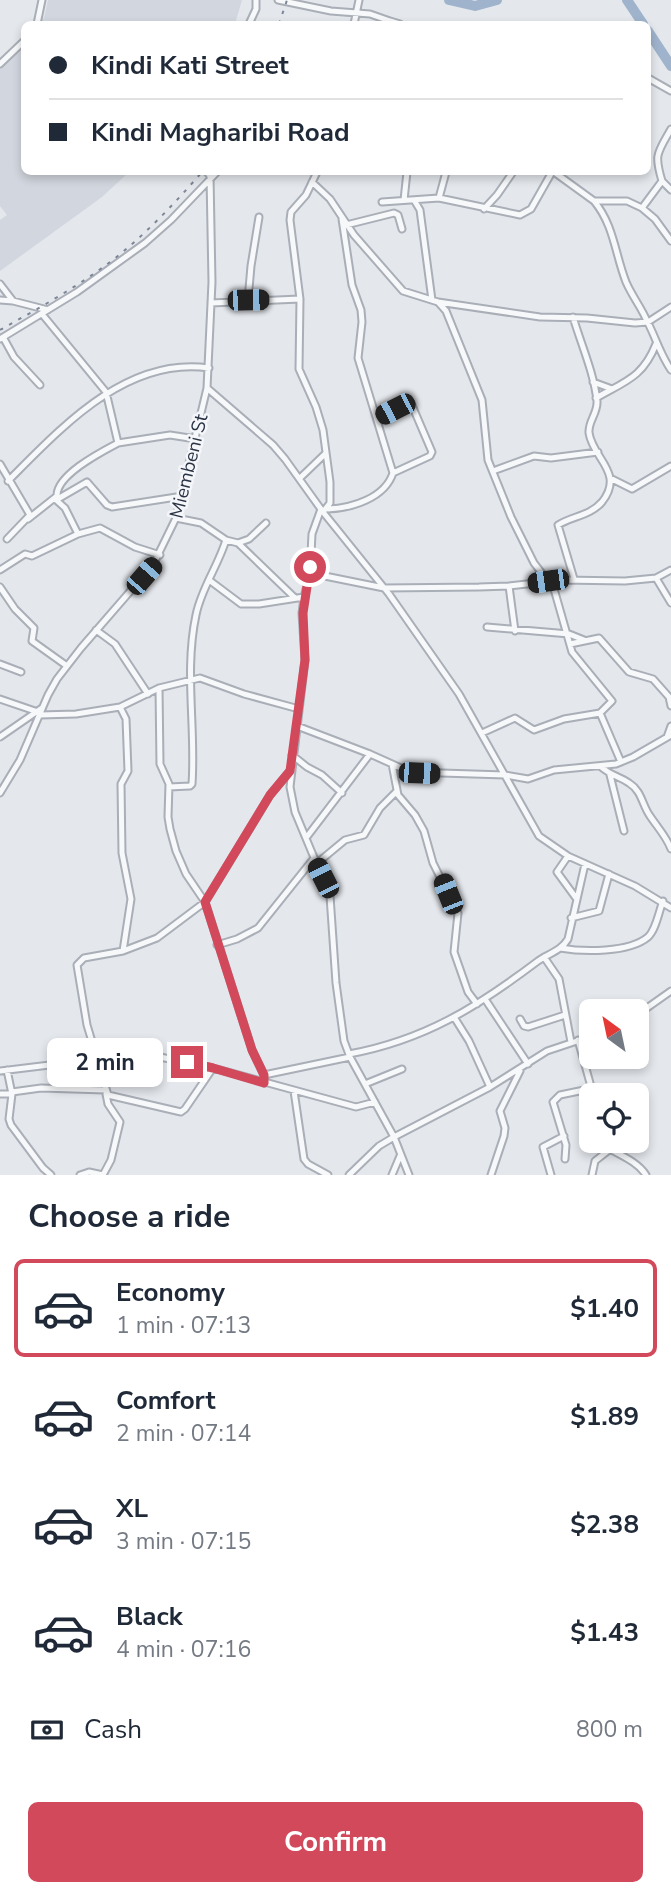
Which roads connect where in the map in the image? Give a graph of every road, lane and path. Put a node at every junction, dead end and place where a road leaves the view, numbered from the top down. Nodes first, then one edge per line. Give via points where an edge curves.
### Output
1 (256, 0) edge
2 (278, 0) edge
3 (359, 0) edge
4 (41, 1) edge
5 (357, 12) junction
6 (38, 21) edge
7 (250, 21) edge
8 (356, 21) edge
9 (384, 21) edge
10 (21, 44) edge
11 (0, 64) edge
12 (651, 80) edge
13 (671, 91) edge
14 (671, 129) edge
15 (208, 175) edge
16 (209, 175) edge
17 (316, 175) edge
18 (407, 175) edge
19 (445, 175) edge
20 (511, 175) edge
21 (551, 175) edge
22 (557, 175) edge
23 (662, 181) junction
24 (312, 182) junction
25 (671, 190) edge
26 (439, 198) junction
27 (414, 200) junction
28 (404, 201) junction
29 (594, 201) junction
30 (382, 202) dead end
31 (642, 208) junction
32 (484, 209) junction
33 (342, 216) junction
34 (259, 217) dead end
35 (346, 225) junction
36 (401, 229) dead end
37 (671, 241) edge
38 (0, 284) edge
39 (300, 299) junction
40 (0, 300) edge
41 (248, 300) junction
42 (13, 301) junction
43 (435, 301) junction
44 (211, 303) junction
45 (671, 307) edge
46 (45, 312) junction
47 (573, 317) junction
48 (648, 322) junction
49 (1, 338) edge
50 (656, 344) junction
51 (209, 368) junction
52 (671, 370) edge
53 (593, 382) junction
54 (40, 385) dead end
55 (207, 388) junction
56 (612, 389) junction
57 (106, 392) junction
58 (596, 398) junction
59 (377, 418) junction
60 (196, 439) junction
61 (118, 443) junction
62 (598, 452) junction
63 (327, 453) junction
64 (0, 464) edge
65 (671, 466) edge
66 (493, 471) junction
67 (393, 473) junction
68 (300, 478) junction
69 (610, 478) junction
70 (8, 481) junction
71 (183, 496) junction
72 (55, 499) junction
73 (324, 510) junction
74 (176, 518) junction
75 (28, 519) junction
76 (265, 523) dead end
77 (78, 534) junction
78 (7, 539) dead end
79 (226, 540) junction
80 (238, 543) junction
81 (160, 555) junction
82 (0, 570) edge
83 (671, 570) edge
84 (310, 573) junction
85 (656, 578) junction
86 (575, 579) junction
87 (209, 580) junction
88 (548, 581) junction
89 (509, 586) junction
90 (0, 587) edge
91 (384, 587) junction
92 (304, 597) junction
93 (295, 598) junction
94 (671, 603) edge
95 (487, 627) dead end
96 (96, 630) junction
97 (516, 631) junction
98 (569, 634) junction
99 (584, 640) junction
100 (570, 645) junction
101 (0, 664) edge
102 (67, 666) junction
103 (21, 672) dead end
104 (191, 680) junction
105 (159, 688) junction
106 (148, 694) junction
107 (0, 699) edge
108 (671, 706) edge
109 (120, 707) junction
110 (299, 709) junction
111 (40, 712) junction
112 (600, 713) junction
113 (297, 726) junction
114 (671, 726) edge
115 (482, 733) junction
116 (669, 736) edge
117 (0, 737) edge
118 (370, 754) junction
119 (292, 755) junction
120 (619, 763) junction
121 (392, 764) junction
122 (600, 766) junction
123 (290, 771) junction
124 (505, 775) junction
125 (613, 776) junction
126 (528, 779) junction
127 (169, 787) junction
128 (514, 789) junction
129 (397, 790) junction
130 (0, 793) edge
131 (342, 793) junction
132 (624, 831) dead end
133 (306, 838) junction
134 (671, 849) edge
135 (568, 856) junction
136 (315, 861) junction
137 (585, 864) junction
138 (609, 874) junction
139 (576, 898) junction
140 (205, 902) junction
141 (668, 904) edge
142 (571, 918) junction
143 (217, 945) junction
144 (560, 948) junction
145 (122, 951) junction
146 (544, 957) junction
147 (671, 991) edge
148 (485, 999) junction
149 (477, 1004) junction
150 (649, 1007) edge
151 (565, 1015) junction
152 (454, 1017) junction
153 (520, 1019) dead end
154 (578, 1040) joint
155 (570, 1042) junction
156 (350, 1056) junction
157 (99, 1059) junction
158 (528, 1064) junction
159 (213, 1068) junction
160 (402, 1069) dead end
161 (521, 1069) junction
162 (3, 1070) edge
163 (264, 1075) junction
164 (264, 1083) junction
165 (588, 1083) edge
166 (365, 1084) junction
167 (490, 1087) junction
168 (294, 1091) junction
169 (106, 1092) junction
170 (579, 1092) edge
171 (12, 1093) junction
172 (0, 1094) edge
173 (375, 1102) junction
174 (9, 1119) junction
175 (0, 1120) edge
176 (564, 1136) junction
177 (394, 1137) junction
178 (605, 1153) edge
179 (615, 1153) edge
180 (400, 1156) junction
181 (565, 1159) dead end
182 (51, 1175) edge
183 (80, 1175) edge
184 (103, 1175) edge
185 (327, 1175) edge
186 (349, 1175) edge
187 (392, 1175) edge
188 (409, 1175) edge
189 (491, 1175) edge
190 (551, 1175) edge
191 (592, 1175) edge
192 (646, 1175) edge

1 - 7 street
2 - 5 street
3 - 5 street
4 - 6 street
5 - 8 street
5 - 9 street
10 - 11 street
12 - 13 street
14 - 23 street via 656,163
15 - 46 street via 186,205 145,243
16 - 44 street, Miembeni St
17 - 24 street
18 - 28 street
19 - 26 street
20 - 32 street
21 - 32 street via 527,212
22 - 29 street
23 - 25 street
23 - 31 street
24 - 33 street
24 - 39 street via 290,216
26 - 27 street
26 - 32 street
27 - 28 street
27 - 43 street via 420,210
28 - 30 street
29 - 31 street via 627,201
29 - 48 street via 605,216 626,280
31 - 37 street
33 - 35 street
33 - 59 street via 362,322 359,358
34 - 41 street
35 - 36 street via 394,213
35 - 43 street via 403,290
38 - 42 street
39 - 41 street
39 - 63 street via 299,369 316,407
40 - 42 street
41 - 44 street
42 - 46 street
43 - 47 street via 540,317
43 - 66 street via 453,327 482,400
44 - 51 street, Miembeni St
45 - 48 street
46 - 49 street
46 - 57 street
47 - 48 street
47 - 53 street
48 - 50 street
49 - 54 street
50 - 52 street
50 - 56 street via 646,366
51 - 55 street, Miembeni St
51 - 57 street via 165,371
53 - 56 street
53 - 58 street
55 - 60 street, Miembeni St
55 - 68 street via 273,445
56 - 58 street
57 - 61 street
57 - 70 street
58 - 62 street via 597,410 589,430
59 - 67 street
59 - 67 street via 410,402 432,452
60 - 61 street via 170,435
60 - 71 street, Miembeni St
61 - 72 street via 64,478
62 - 66 street via 534,456
62 - 69 street
63 - 68 street
63 - 73 street via 331,494
64 - 70 street
65 - 69 street via 632,489
66 - 88 street via 520,537
67 - 73 street via 375,494 350,506
68 - 73 street
69 - 86 street via 607,493 596,508 558,525
70 - 75 street via 29,510
71 - 72 street via 112,507 87,482
71 - 74 street, Miembeni St
72 - 75 street
72 - 77 street
73 - 84 street via 312,534
73 - 91 street
74 - 79 street via 201,523
74 - 81 street, Miembeni St
75 - 78 street
76 - 80 street via 246,542
77 - 81 street via 102,529
77 - 82 street via 32,556 25,554
79 - 80 street
79 - 87 street
80 - 93 street
81 - 96 street, Miembeni St
83 - 85 street
84 - 91 street
84 - 92 street
85 - 86 street
85 - 94 street
86 - 88 street
87 - 93 street via 241,604
87 - 104 street via 195,616
88 - 89 street
88 - 98 street
89 - 91 street
89 - 97 street
90 - 102 street via 34,628 32,641
91 - 115 street
92 - 93 street
92 - 110 street via 305,660
95 - 97 street
96 - 102 street, Miembeni St
96 - 106 street via 115,644
97 - 98 street
98 - 99 street
98 - 100 street
99 - 100 street
99 - 108 street via 599,638 629,672 654,680 669,696
100 - 112 street via 612,701
101 - 103 street
102 - 111 street, Miembeni St
104 - 105 street
104 - 110 street via 203,678
104 - 127 street via 192,784
105 - 106 street
105 - 127 street via 160,764
106 - 109 street
107 - 111 street
109 - 111 street via 69,715
109 - 145 street via 126,719 128,771 121,784 122,853 131,899
110 - 113 street
111 - 117 street
111 - 130 street, Miembeni St
112 - 115 street via 534,730 515,718
112 - 120 street
113 - 118 street
113 - 119 street
114 - 116 street
115 - 124 street
116 - 120 street
118 - 121 street
118 - 131 street
119 - 123 street
119 - 131 street
120 - 122 street
120 - 125 street
121 - 124 street via 419,773
121 - 129 street
122 - 125 street
122 - 126 street via 554,770
123 - 133 street via 292,799
123 - 140 street via 270,795
124 - 126 street
124 - 128 street
125 - 132 street
125 - 134 street via 636,789
126 - 128 street
127 - 140 street via 168,817 176,851
128 - 135 street via 539,836
129 - 136 street via 364,835 345,840
129 - 149 street via 426,835 433,863 458,913 454,952
131 - 133 street
133 - 136 street
135 - 137 street
135 - 139 street via 558,872
136 - 143 street via 258,928
136 - 156 street via 330,896 339,1013
137 - 138 street
137 - 139 street
138 - 141 street
138 - 142 street via 599,911
139 - 142 street
140 - 143 street
140 - 145 street via 157,938
141 - 144 street via 652,932 637,943 595,951
142 - 144 street via 568,939
143 - 163 street
144 - 146 street
145 - 157 street via 84,958 77,965
146 - 148 street
146 - 151 street via 557,974
147 - 150 street
148 - 149 street
148 - 158 street
149 - 152 street
151 - 153 street via 528,1027
151 - 155 street
152 - 156 street via 404,1041
152 - 167 street
154 - 155 street
154 - 165 street
155 - 158 street
156 - 163 street
156 - 166 street
157 - 159 street via 160,1057
157 - 162 street
157 - 169 street
158 - 161 street
159 - 164 street
159 - 169 street via 181,1112
160 - 166 street
161 - 167 street
161 - 189 street via 500,1111 504,1136
162 - 171 street
163 - 164 street
164 - 168 street
166 - 173 street
167 - 177 street
168 - 173 street via 356,1107
168 - 185 street via 304,1159
169 - 171 street via 41,1088
169 - 184 street via 120,1122
170 - 176 street via 553,1102
171 - 172 street
171 - 174 street
173 - 177 street
174 - 175 street
174 - 182 street
176 - 181 street
176 - 190 street via 543,1147
177 - 180 street
177 - 186 street
178 - 191 street via 595,1161
179 - 192 street via 640,1166
180 - 187 street
180 - 188 street
183 - 184 street

